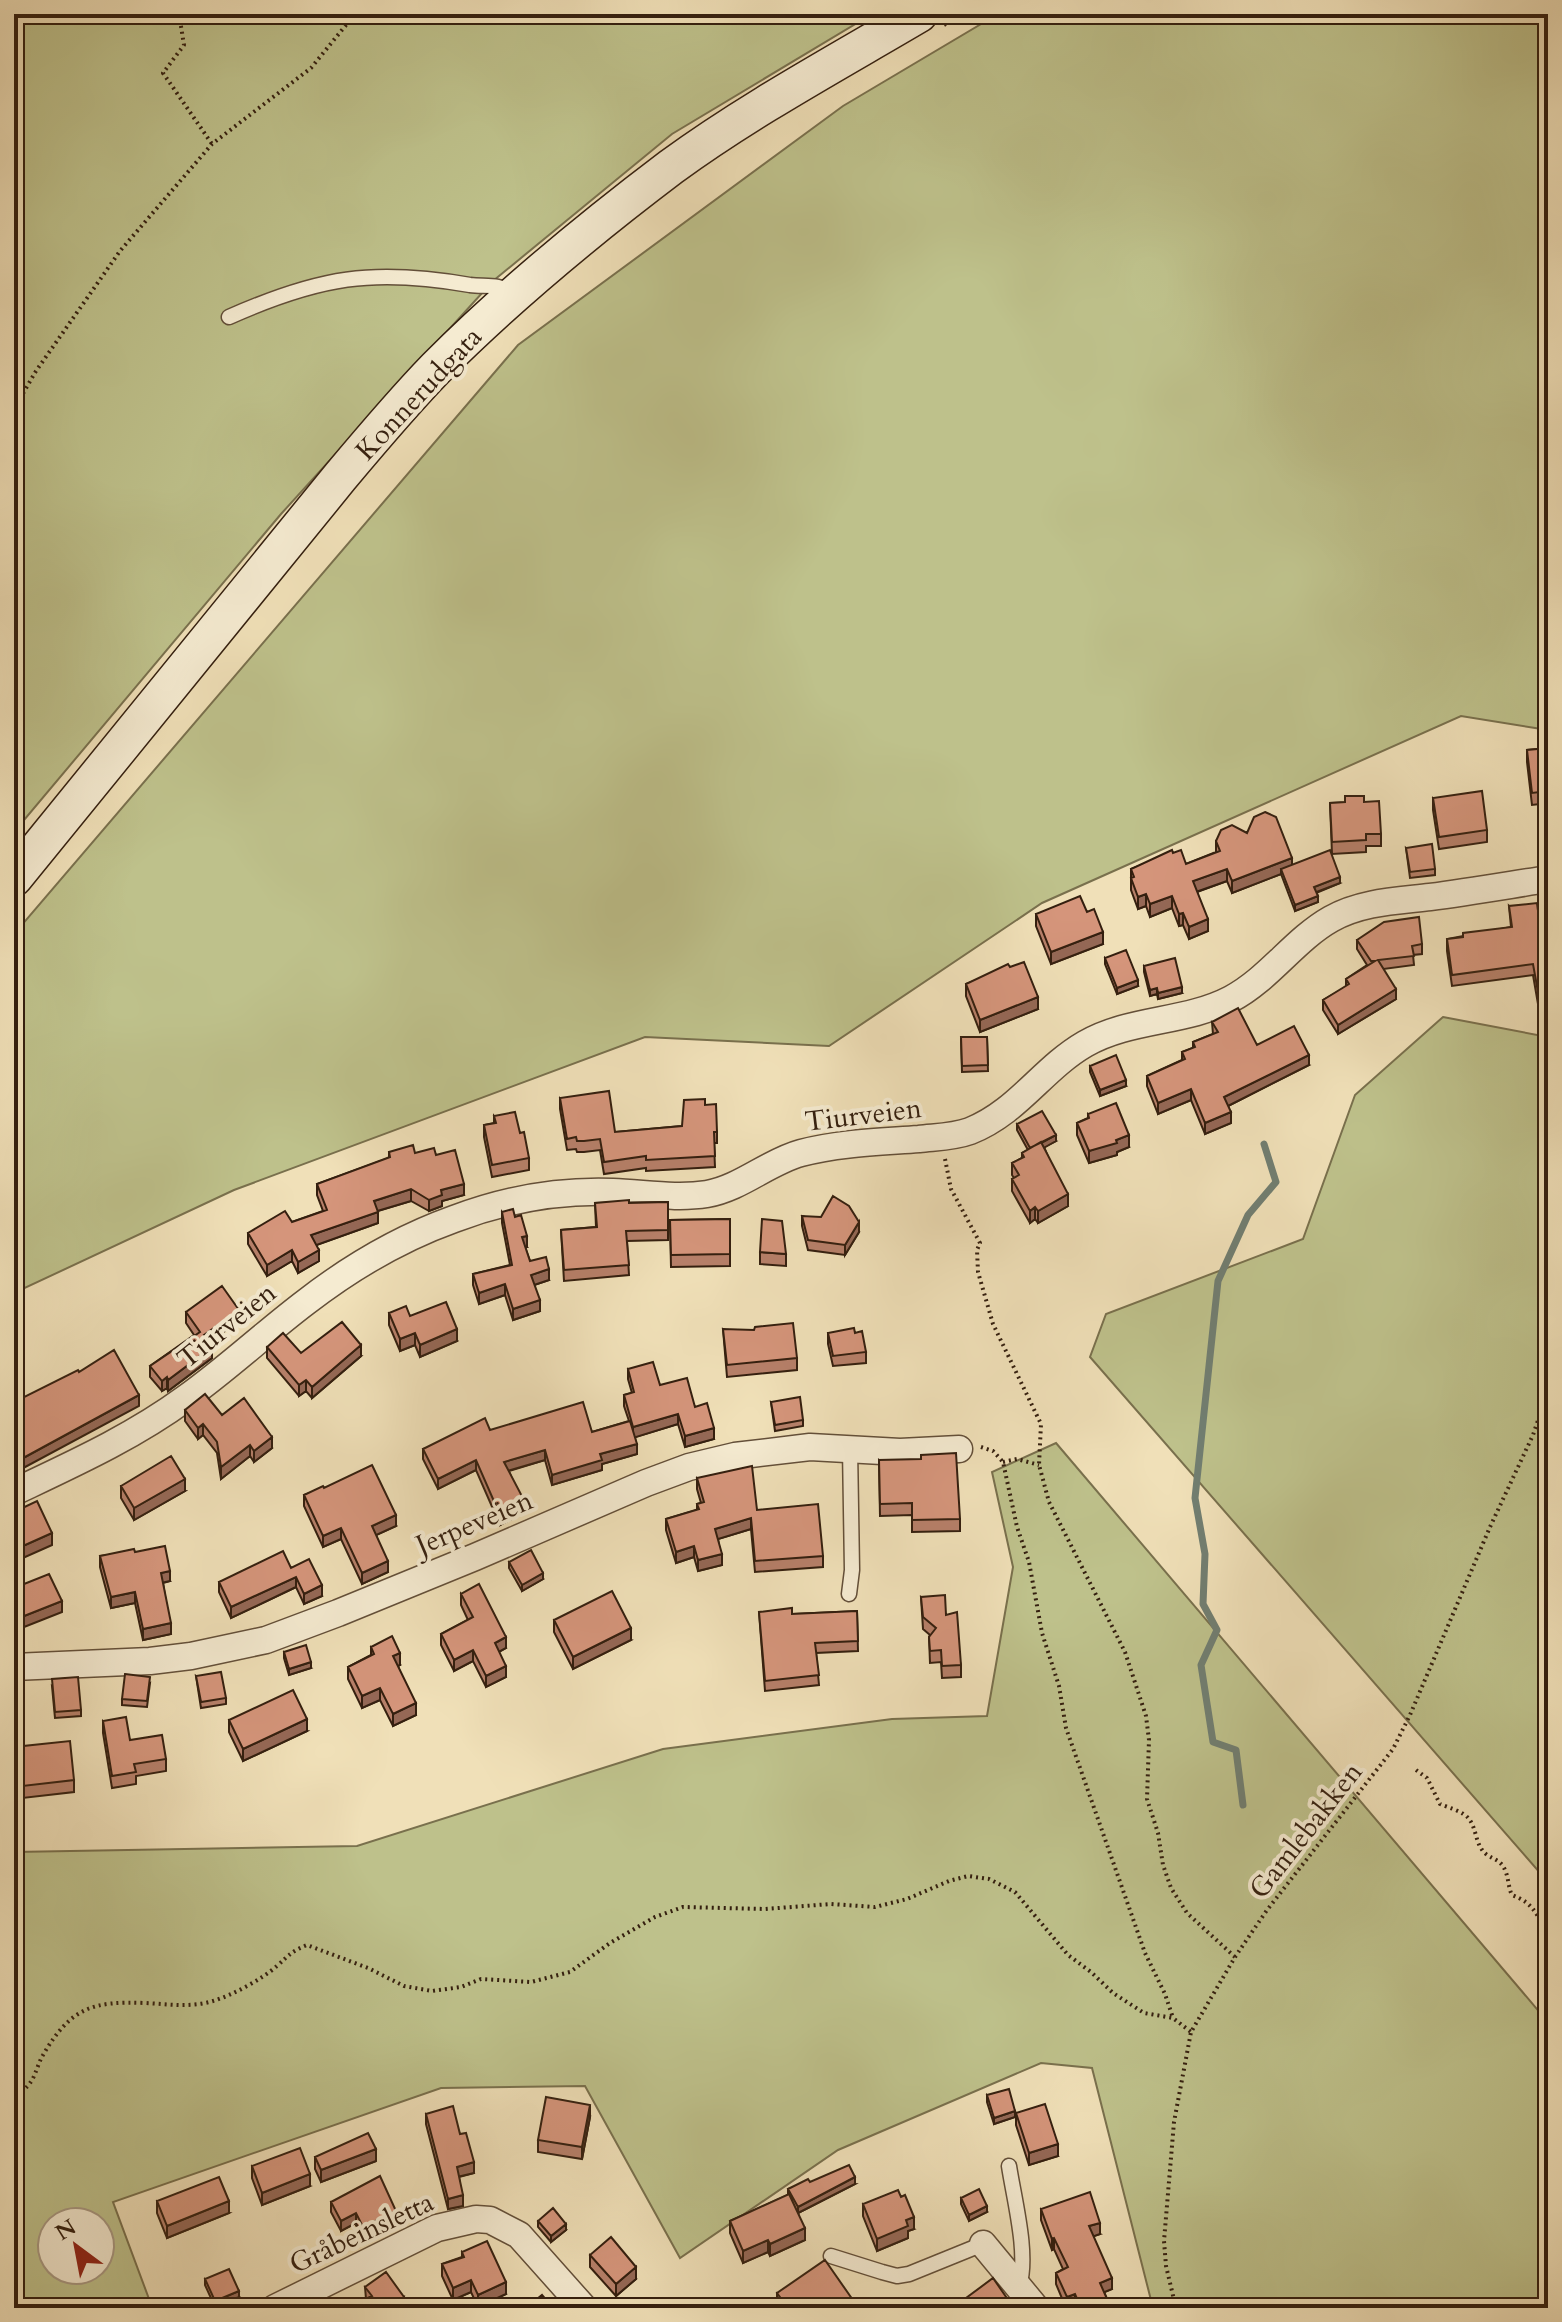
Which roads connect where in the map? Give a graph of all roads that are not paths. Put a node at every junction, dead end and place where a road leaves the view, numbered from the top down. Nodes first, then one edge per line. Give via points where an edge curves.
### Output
1 (928, 21) edge
2 (515, 295) junction
3 (229, 317) dead end
4 (14, 878) edge
5 (1548, 879) edge
6 (850, 1448) junction
7 (959, 1449) dead end
8 (14, 1492) edge
9 (849, 1594) dead end
10 (14, 1667) edge
11 (1009, 2166) dead end
12 (983, 2244) joint
13 (831, 2256) dead end
14 (1019, 2286) junction
15 (275, 2308) edge
16 (584, 2308) edge
17 (1036, 2308) edge

1 - 2 main road, Konnerudgata via 784,93 673,166
2 - 3 lane via 503,286 354,277 314,284
2 - 4 main road, Konnerudgata via 388,420
5 - 8 street, Tiurveien via 1375,903 1345,912 1229,1000 1108,1032 1083,1045 1025,1096 975,1129 804,1152 707,1194 547,1196 452,1219 399,1243 310,1299 165,1413
6 - 7 street, Jerpeveien
6 - 9 lane
6 - 10 street, Jerpeveien via 777,1449 689,1467 266,1640 150,1661
11 - 14 lane via 1021,2248
12 - 13 lane via 897,2276
12 - 14 street
14 - 17 street
15 - 16 street, Gråbeinsletta via 437,2228 476,2219 519,2235

